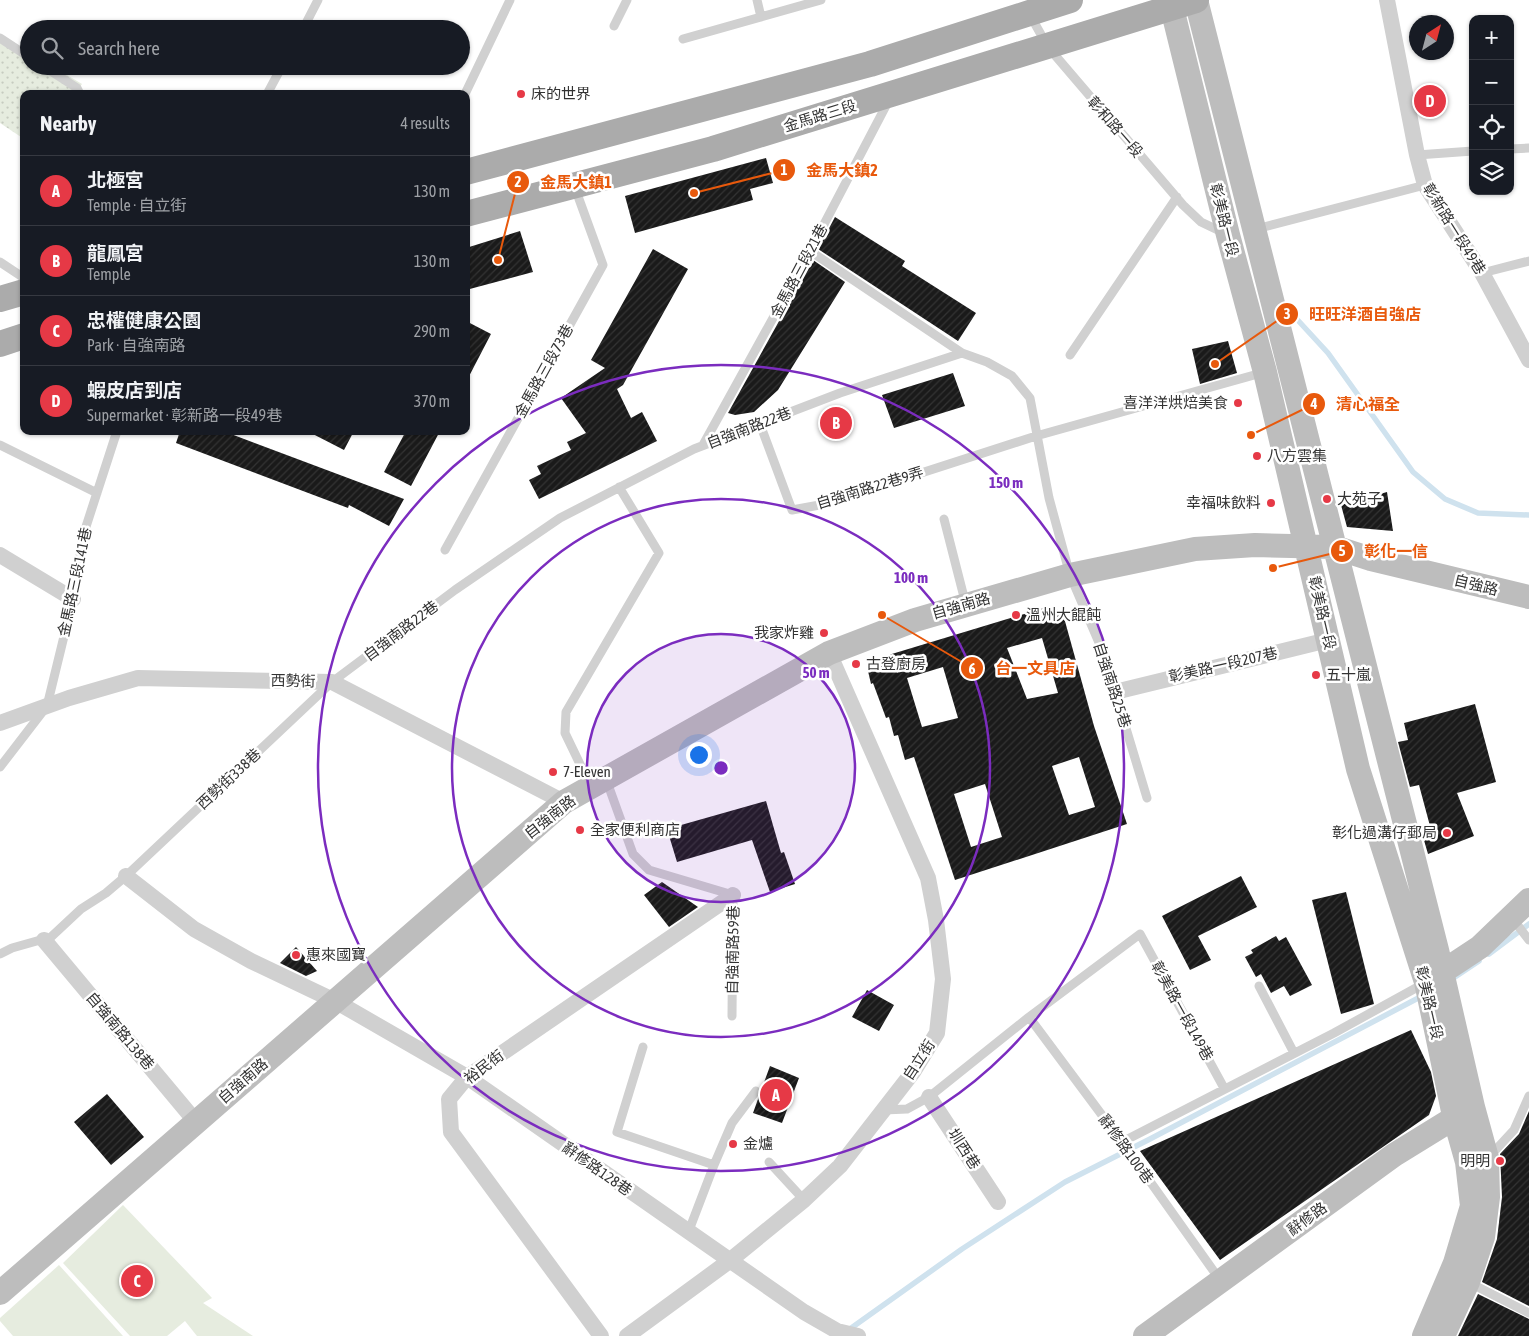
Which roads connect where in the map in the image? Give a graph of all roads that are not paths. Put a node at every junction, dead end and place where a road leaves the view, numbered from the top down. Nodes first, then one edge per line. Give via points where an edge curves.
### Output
1 (318, 0) edge
2 (510, 0) edge
3 (627, 0) edge
4 (757, 0) edge
5 (821, 0) edge
6 (1070, 0) edge
7 (1196, 0) edge
8 (1387, 0) edge
9 (1170, 3) edge
10 (1026, 6) edge
11 (761, 18) junction
12 (308, 20) edge
13 (614, 26) dead end
14 (0, 38) edge
15 (683, 39) dead end
16 (1048, 47) junction
17 (20, 51) edge
18 (57, 75) edge
19 (277, 75) edge
20 (78, 90) edge
21 (269, 90) edge
22 (467, 90) edge
23 (892, 94) junction
24 (1529, 148) edge
25 (1514, 149) edge
26 (1469, 151) edge
27 (1417, 155) junction
28 (470, 171) edge
29 (1425, 185) junction
30 (574, 186) junction
31 (1176, 197) junction
32 (470, 213) edge
33 (1255, 230) junction
34 (1228, 234) junction
35 (810, 251) junction
36 (0, 262) edge
37 (1529, 262) edge
38 (1482, 273) junction
39 (20, 275) edge
40 (20, 293) edge
41 (0, 299) edge
42 (20, 337) edge
43 (0, 344) edge
44 (962, 353) junction
45 (1070, 355) dead end
46 (1529, 360) edge
47 (1265, 372) junction
48 (760, 424) junction
49 (116, 435) edge
50 (1036, 436) junction
51 (0, 446) edge
52 (703, 446) junction
53 (619, 488) junction
54 (97, 493) junction
55 (944, 519) dead end
56 (1306, 547) junction
57 (1334, 547) junction
58 (445, 550) dead end
59 (0, 555) edge
60 (1070, 575) junction
61 (1529, 597) edge
62 (73, 599) junction
63 (966, 605) junction
64 (1328, 640) junction
65 (829, 653) junction
66 (332, 682) junction
67 (1119, 690) dead end
68 (47, 706) junction
69 (0, 723) edge
70 (0, 766) edge
71 (598, 783) junction
72 (1147, 798) dead end
73 (564, 802) junction
74 (126, 876) junction
75 (733, 895) junction
76 (1529, 900) edge
77 (1520, 928) edge
78 (44, 940) junction
79 (0, 954) edge
80 (1434, 977) junction
81 (1259, 986) dead end
82 (335, 1000) junction
83 (732, 1016) dead end
84 (1029, 1017) junction
85 (643, 1047) dead end
86 (1294, 1053) junction
87 (467, 1077) junction
88 (1224, 1088) junction
89 (756, 1091) dead end
90 (930, 1097) junction
91 (1528, 1099) edge
92 (884, 1110) junction
93 (1463, 1112) junction
94 (196, 1122) junction
95 (1122, 1142) junction
96 (1488, 1158) junction
97 (769, 1162) dead end
98 (714, 1165) junction
99 (804, 1200) junction
100 (998, 1202) dead end
101 (688, 1233) junction
102 (728, 1262) junction
103 (1221, 1282) junction
104 (1468, 1282) junction
105 (0, 1293) edge
106 (1529, 1312) edge
107 (601, 1336) edge
108 (627, 1336) edge
109 (858, 1336) edge
110 (1145, 1336) edge
111 (1424, 1336) edge
112 (1443, 1336) edge

1 - 12 lane
2 - 22 lane
3 - 13 lane
4 - 11 lane
5 - 11 lane
6 - 10 main road
7 - 9 main road, 金馬路三段
7 - 33 street, 彰美路一段
8 - 27 street, 彰新路一段49巷
9 - 16 main road, 金馬路三段
9 - 34 street, 彰美路一段
10 - 16 lane, 彰和路一段
10 - 28 main road via 870,64
11 - 15 lane
14 - 17 lane
16 - 23 main road, 金馬路三段
16 - 31 lane, 彰和路一段
18 - 20 lane
19 - 21 lane
23 - 30 main road, 金馬路三段 via 713,149
23 - 35 lane, 金馬路三段21巷
24 - 25 lane
26 - 27 lane
27 - 29 street, 彰新路一段49巷
29 - 33 lane
29 - 38 street, 彰新路一段49巷
30 - 32 main road, 金馬路三段
30 - 58 lane, 金馬路三段73巷 via 603,265
31 - 34 lane, 彰和路一段 via 1201,222
31 - 45 lane
33 - 57 street, 彰美路一段
34 - 47 street, 彰美路一段
35 - 44 lane
35 - 52 lane, 金馬路三段21巷
36 - 39 lane
37 - 38 lane
38 - 46 street, 彰新路一段49巷
40 - 41 main road
42 - 43 main road
44 - 48 lane, 自強南路22巷 via 840,393
44 - 50 lane via 1012,376 1030,398
47 - 50 lane
47 - 56 street, 彰美路一段
48 - 50 lane, 自強南路22巷9弄 via 792,510 826,504
48 - 52 lane, 自強南路22巷
49 - 54 lane, 金馬路三段141巷
50 - 60 lane
51 - 54 lane
52 - 53 lane, 自強南路22巷
53 - 66 lane, 自強南路22巷 via 560,518 455,590
53 - 71 lane, 自強南路59巷 via 659,553 566,712 565,733
54 - 62 lane, 金馬路三段141巷 via 82,539
55 - 63 lane
56 - 57 street, 自強路
56 - 60 street, 自強南路 via 1255,545 1195,549
56 - 64 street, 彰美路一段
57 - 61 street, 自強路
57 - 80 street, 彰美路一段
59 - 62 street
60 - 63 street, 自強南路
60 - 72 lane, 自強南路25巷 via 1103,652
62 - 68 lane, 金馬路三段141巷
63 - 65 street, 自強南路 via 915,620
64 - 67 street, 彰美路一段207巷
64 - 80 street, 彰美路一段 via 1358,768
65 - 71 street, 自強南路
65 - 92 street, 自立街 via 928,878 936,920 942,979 937,1033
66 - 68 street, 西勢街 via 138,678
66 - 73 street, 西勢街
66 - 74 lane, 西勢街338巷
68 - 69 street, 西勢街
68 - 70 lane
71 - 73 street, 自強南路
71 - 75 lane, 自強南路59巷 via 633,854 649,870
73 - 82 street, 自強南路
74 - 78 lane, 西勢街338巷 via 81,909 51,938
74 - 82 street, 辭修路128巷 via 194,930
75 - 83 lane, 自強南路59巷
75 - 87 street, 裕民街
76 - 77 street
77 - 80 street via 1480,947
78 - 79 lane
78 - 94 street, 自強南路138巷
80 - 86 lane
80 - 93 street, 彰美路一段
81 - 86 lane
82 - 87 street, 辭修路128巷
82 - 94 street, 自強南路
84 - 88 lane, 彰美路一段149巷 via 1140,934
84 - 90 lane
84 - 95 lane, 辭修路100巷
85 - 98 lane via 617,1132
86 - 88 lane
87 - 101 street, 辭修路128巷
87 - 107 street, 裕民街 via 449,1099 452,1132
88 - 95 lane
89 - 98 lane via 732,1123
90 - 92 lane via 907,1109
90 - 100 street, 圳西巷
91 - 96 lane via 1514,1130
92 - 99 street, 自立街 via 840,1166
93 - 96 street, 彰美路一段
93 - 103 street, 辭修路 via 1394,1155
93 - 111 street, 彰美路一段 via 1472,1206 1454,1263
94 - 105 street, 自強南路
95 - 103 lane, 辭修路100巷
96 - 104 street, 彰美路一段 via 1483,1238
97 - 99 lane
98 - 101 lane
99 - 102 street, 自立街
101 - 102 street, 辭修路128巷
102 - 108 street, 自立街
102 - 109 street, 辭修路128巷 via 837,1331
103 - 110 street, 辭修路
104 - 106 lane
104 - 112 street, 彰美路一段

